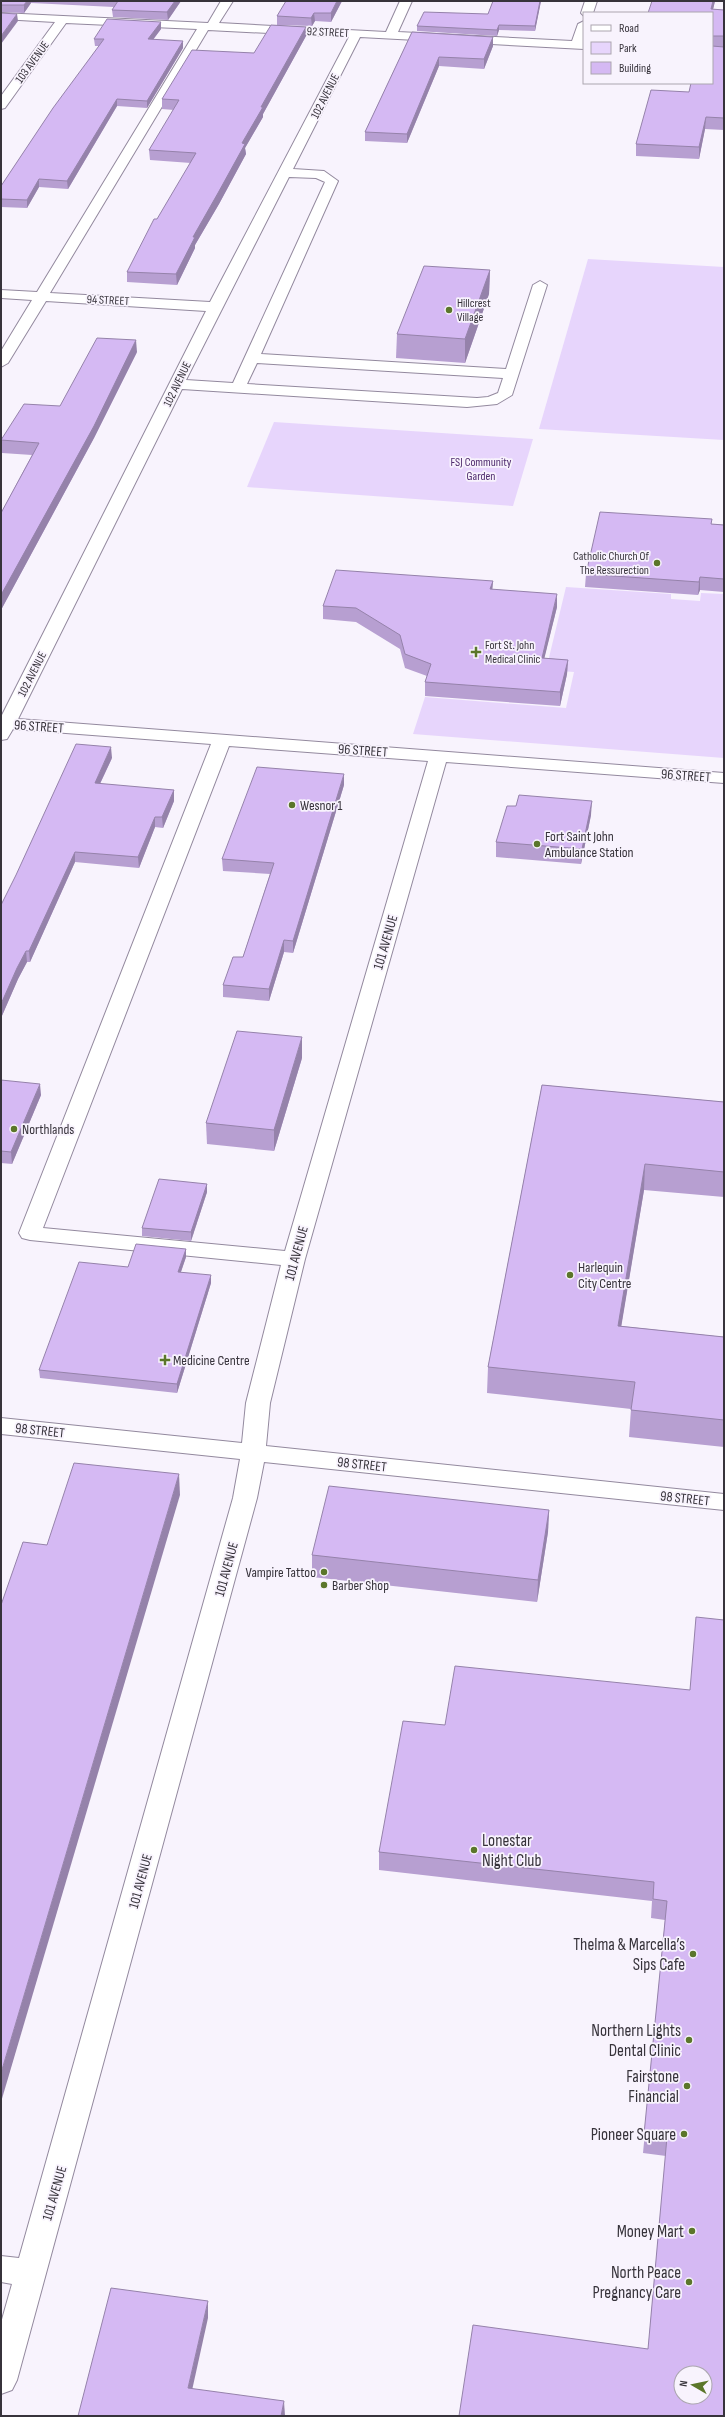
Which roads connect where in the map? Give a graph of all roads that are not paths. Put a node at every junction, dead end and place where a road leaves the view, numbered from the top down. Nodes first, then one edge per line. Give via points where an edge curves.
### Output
1 (227, 1) edge
2 (406, 1) edge
3 (591, 1) edge
4 (43, 7) dead end
5 (587, 12) edge
6 (1, 16) edge
7 (35, 18) junction
8 (63, 20) junction
9 (208, 26) junction
10 (583, 31) edge
11 (356, 34) junction
12 (390, 36) junction
13 (581, 45) edge
14 (1, 105) edge
15 (286, 172) junction
16 (540, 285) dead end
17 (1, 294) edge
18 (42, 296) junction
19 (215, 307) junction
20 (252, 358) junction
21 (1, 363) edge
22 (513, 374) junction
23 (177, 384) junction
24 (238, 388) junction
25 (3, 727) edge
26 (222, 740) junction
27 (439, 756) junction
28 (724, 778) edge
29 (294, 1259) junction
30 (1, 1426) edge
31 (253, 1453) junction
32 (724, 1502) edge
33 (1, 2268) edge
34 (31, 2273) junction
35 (1, 2380) edge

1 - 9 street
2 - 12 street
3 - 5 street
4 - 7 street
6 - 7 street, 92 STREET
7 - 8 street, 92 STREET
8 - 9 street, 92 STREET
8 - 14 street, 103 AVENUE
9 - 11 street, 92 STREET
9 - 18 street
10 - 13 street
11 - 12 street, 92 STREET
11 - 15 street, 102 AVENUE
12 - 13 street, 92 STREET
15 - 19 street, 102 AVENUE
15 - 20 street via 319,174 332,181
16 - 22 street
17 - 18 street, 94 STREET
18 - 19 street, 94 STREET
18 - 21 street
19 - 23 street, 102 AVENUE
20 - 22 street
20 - 24 street
22 - 24 street via 505,395 498,400 483,403
23 - 24 street
23 - 25 street, 102 AVENUE
25 - 26 street, 96 STREET
26 - 27 street, 96 STREET
26 - 29 street via 30,1233
27 - 28 street, 96 STREET
27 - 29 street, 101 AVENUE
29 - 31 street, 101 AVENUE via 258,1403
30 - 31 street, 98 STREET
31 - 32 street, 98 STREET
31 - 34 street, 101 AVENUE via 246,1498
33 - 34 street
34 - 35 street, 101 AVENUE

